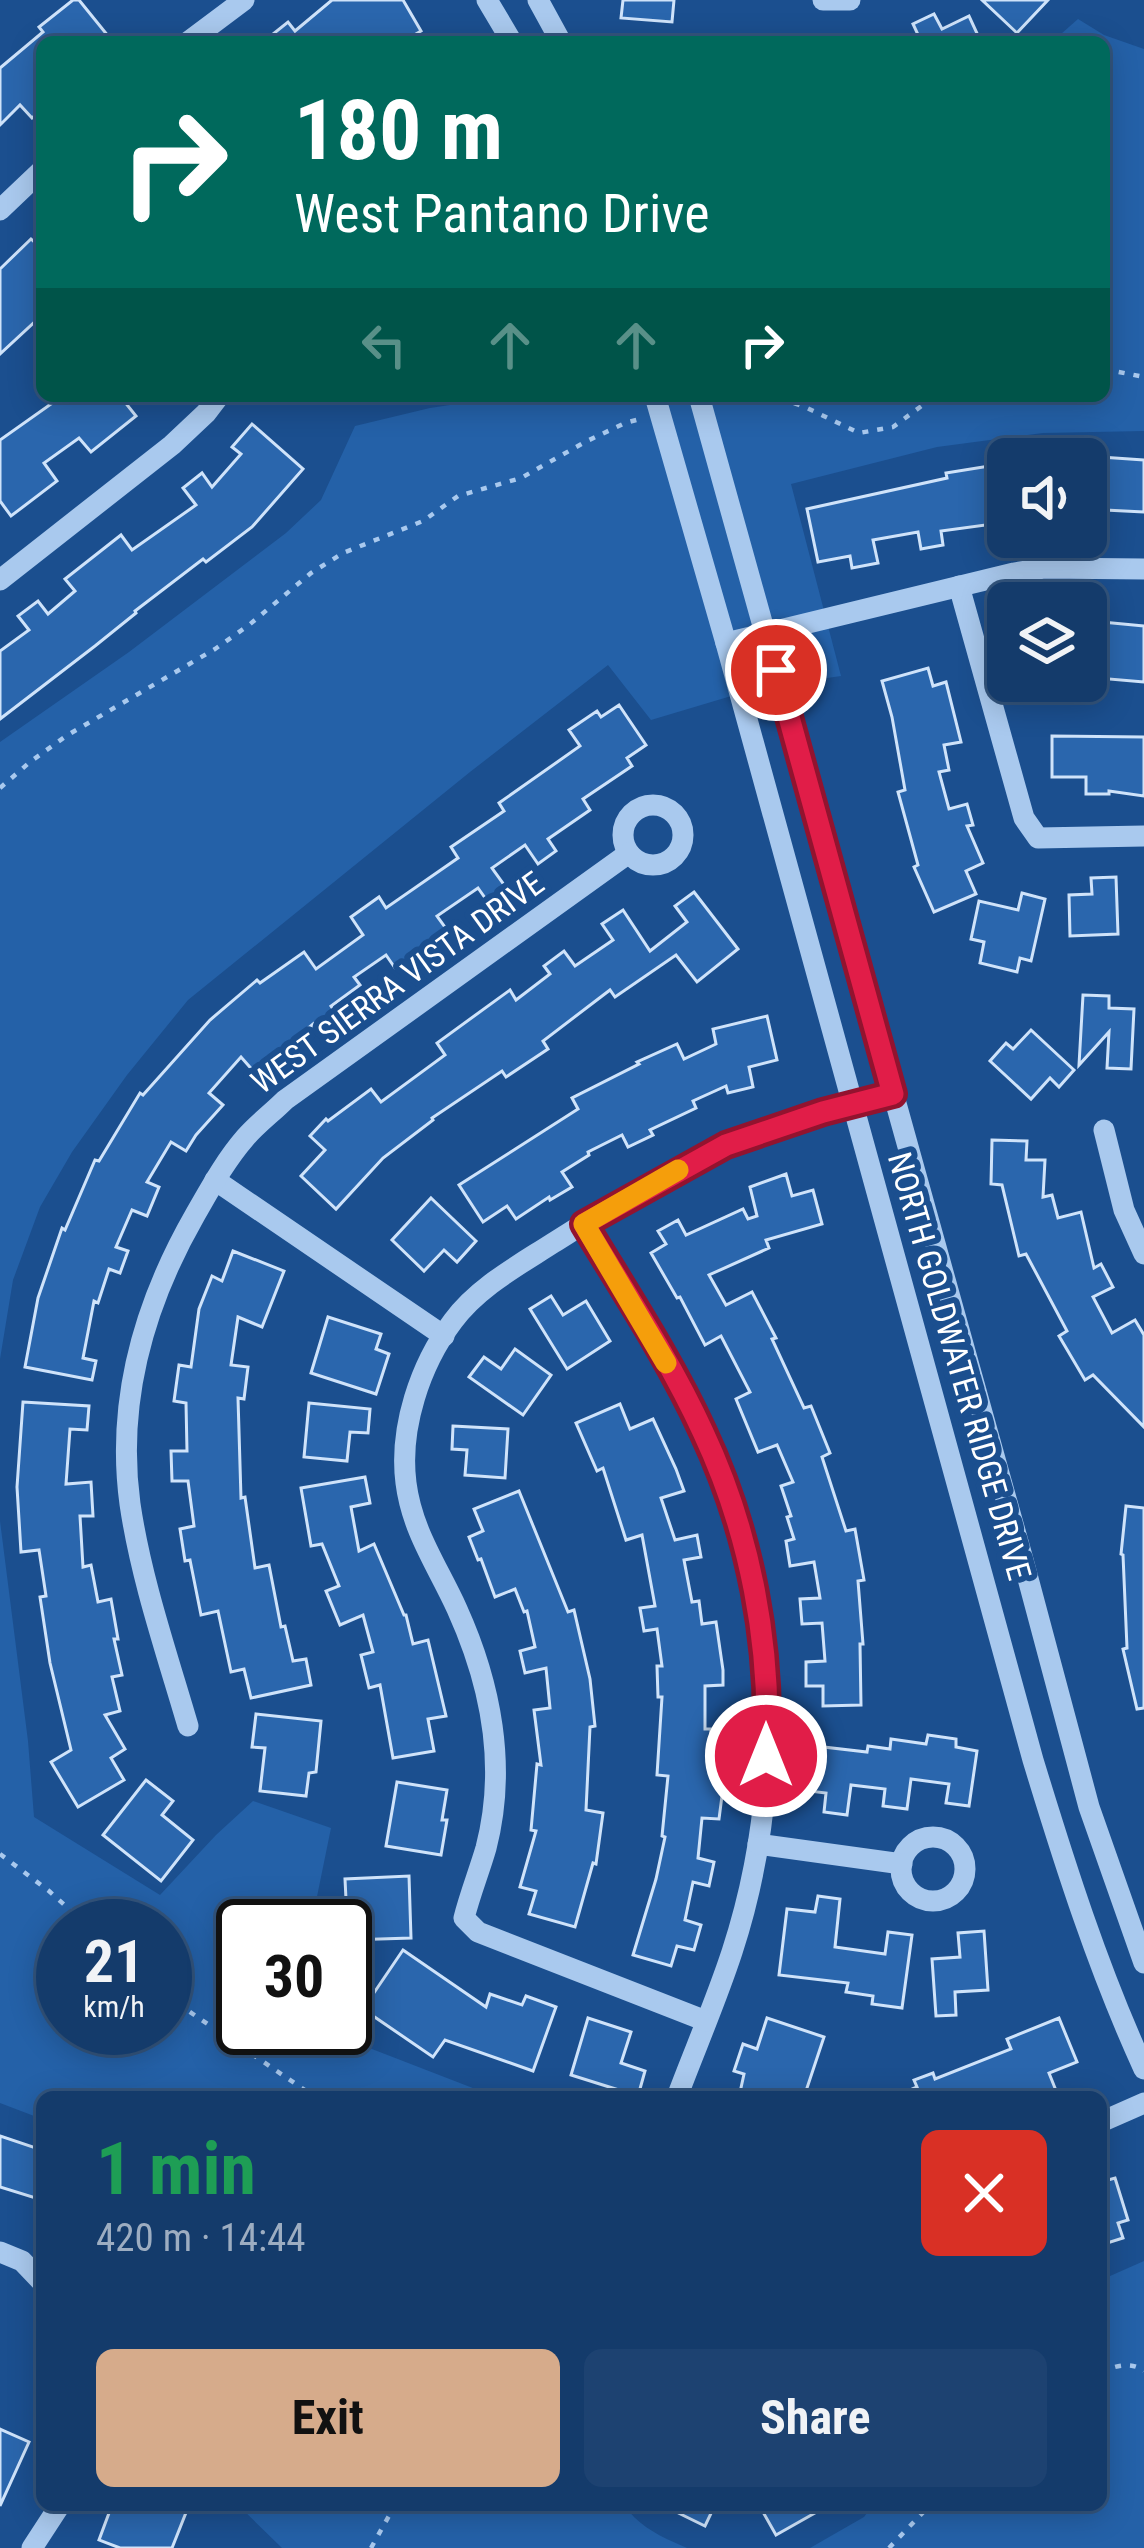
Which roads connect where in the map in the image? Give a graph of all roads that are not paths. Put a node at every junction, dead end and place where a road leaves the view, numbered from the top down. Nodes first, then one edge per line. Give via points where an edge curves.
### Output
1 (244, 0) edge
2 (488, 0) edge
3 (538, 0) edge
4 (823, 0) edge
5 (850, 0) edge
6 (196, 36) edge
7 (509, 36) edge
8 (558, 36) edge
9 (36, 176) edge
10 (0, 210) edge
11 (214, 402) edge
12 (657, 402) edge
13 (708, 402) edge
14 (1144, 569) edge
15 (0, 580) edge
16 (959, 586) junction
17 (766, 634) junction
18 (726, 643) junction
19 (1144, 836) edge
20 (629, 853) dead end
21 (893, 1094) junction
22 (852, 1103) junction
23 (1104, 1130) dead end
24 (215, 1180) junction
25 (584, 1224) junction
26 (1144, 1254) edge
27 (444, 1336) junction
28 (188, 1726) dead end
29 (758, 1844) junction
30 (902, 1864) dead end
31 (1144, 1963) edge
32 (706, 2020) junction
33 (1144, 2069) edge
34 (679, 2091) edge
35 (1144, 2103) edge
36 (1107, 2119) edge
37 (0, 2252) edge
38 (36, 2276) edge
39 (57, 2511) edge
40 (42, 2545) edge

1 - 6 street
2 - 7 street
3 - 8 street
4 - 5 street
9 - 10 street
11 - 15 street
12 - 18 street, NORTH GOLDWATER RIDGE DRIVE
13 - 17 street, NORTH GOLDWATER RIDGE DRIVE
14 - 16 street via 1045,568
16 - 17 street
16 - 19 street via 1024,818 1038,838
17 - 18 street
17 - 21 street, NORTH GOLDWATER RIDGE DRIVE
18 - 22 street, NORTH GOLDWATER RIDGE DRIVE
20 - 24 street, WEST SIERRA VISTA DRIVE via 285,1100
21 - 22 street
21 - 31 street, NORTH GOLDWATER RIDGE DRIVE via 1089,1808
22 - 25 street via 726,1145
22 - 33 street, NORTH GOLDWATER RIDGE DRIVE via 1040,1782
23 - 26 street
24 - 27 street
24 - 28 street, WEST SIERRA VISTA DRIVE via 146,1320 127,1425 138,1545
25 - 27 street via 503,1275
25 - 29 street via 704,1432 744,1550 766,1672
27 - 32 street via 410,1418 406,1482 490,1701 493,1801 464,1918 478,1932
29 - 30 street
29 - 32 street
32 - 34 street
35 - 36 street
37 - 38 street
39 - 40 street

